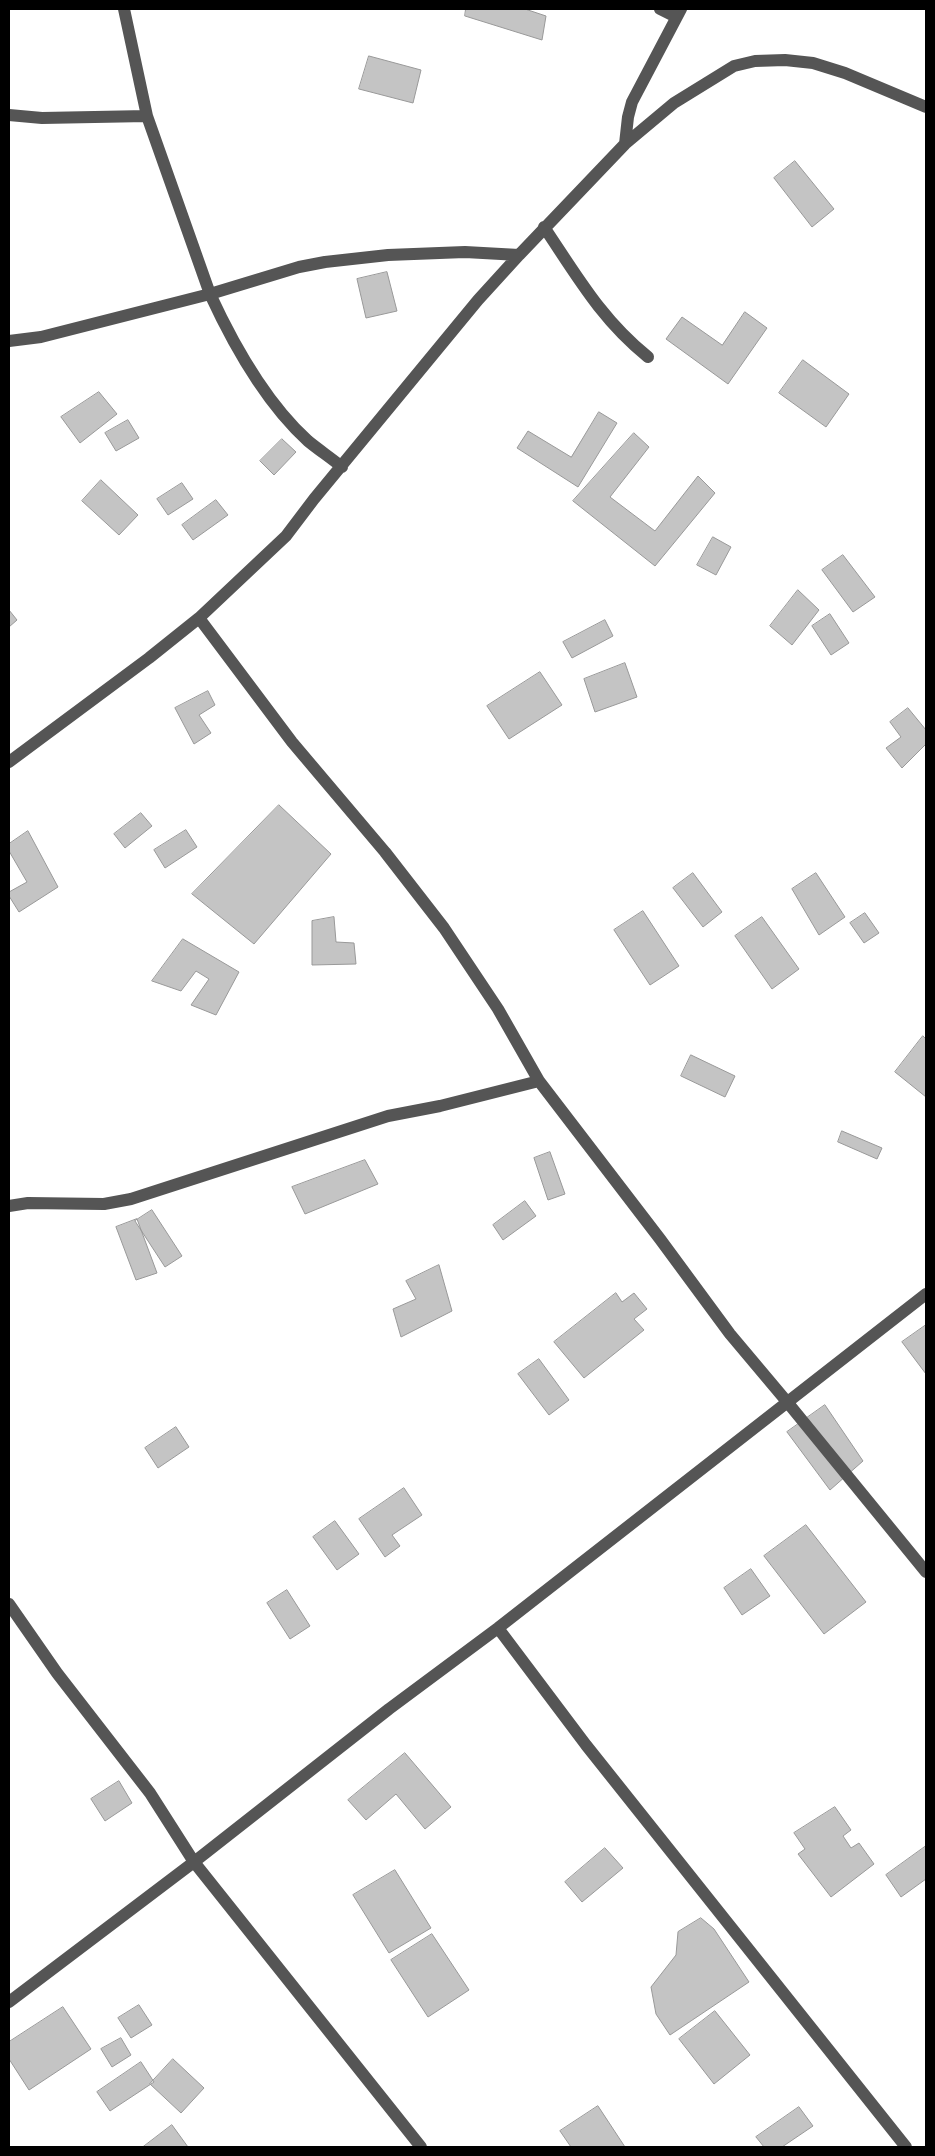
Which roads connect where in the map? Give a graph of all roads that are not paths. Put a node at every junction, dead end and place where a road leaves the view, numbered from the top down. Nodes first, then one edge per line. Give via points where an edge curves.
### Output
1 (124, 9) edge
2 (660, 9) edge
3 (678, 13) edge
4 (926, 107) edge
5 (9, 115) edge
6 (147, 116) junction
7 (625, 144) junction
8 (544, 227) junction
9 (519, 255) junction
10 (210, 294) junction
11 (9, 341) edge
12 (648, 357) dead end
13 (342, 467) junction
14 (199, 618) junction
15 (9, 762) edge
16 (539, 1081) junction
17 (9, 1206) edge
18 (926, 1294) edge
19 (788, 1403) junction
20 (926, 1572) edge
21 (9, 1604) edge
22 (498, 1628) junction
23 (194, 1862) junction
24 (9, 2002) edge
25 (421, 2147) edge
26 (906, 2147) edge

1 - 6 street
2 - 3 street
3 - 7 street via 632,102
4 - 7 street via 845,73 813,64 785,60 755,61 734,66 705,82
5 - 6 street via 31,118
6 - 10 street
7 - 8 street
8 - 9 street
8 - 12 street via 609,322
9 - 10 street via 465,252 351,258 299,267
9 - 13 street via 478,300
10 - 11 street via 41,337
10 - 13 street via 251,371 284,416 308,441
13 - 14 street via 286,536
14 - 15 street
14 - 16 street via 292,742 444,928 498,1009
16 - 17 street via 388,1116 131,1199 104,1204 28,1203
16 - 19 street via 730,1334
18 - 19 street
19 - 20 street
19 - 22 street
21 - 23 street via 57,1673 150,1793
22 - 23 street via 388,1708
22 - 26 street via 586,1745
23 - 24 street
23 - 25 street

